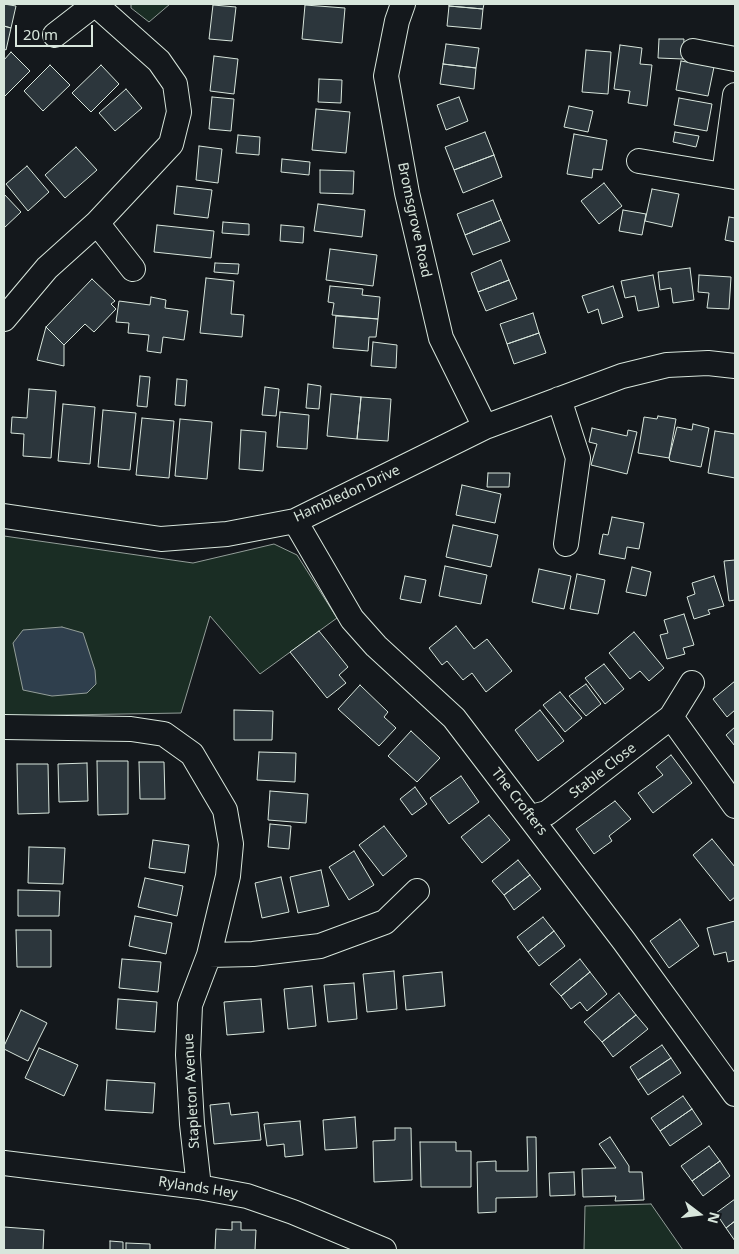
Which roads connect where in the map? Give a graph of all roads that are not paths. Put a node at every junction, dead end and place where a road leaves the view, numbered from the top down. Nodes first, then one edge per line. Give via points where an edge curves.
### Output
1 (95, 4) edge
2 (403, 4) edge
3 (55, 35) dead end
4 (693, 51) dead end
5 (735, 59) edge
6 (735, 96) edge
7 (639, 161) dead end
8 (730, 176) edge
9 (96, 223) junction
10 (133, 269) dead end
11 (4, 319) edge
12 (735, 366) edge
13 (560, 399) junction
14 (486, 427) junction
15 (4, 516) edge
16 (295, 521) junction
17 (566, 544) dead end
18 (692, 683) dead end
19 (671, 718) junction
20 (4, 727) edge
21 (735, 806) edge
22 (531, 817) junction
23 (417, 891) dead end
24 (209, 955) junction
25 (735, 1094) edge
26 (4, 1163) edge
27 (199, 1187) junction
28 (384, 1250) edge

1 - 3 street
1 - 9 street via 159,62 175,84 179,112 171,144
2 - 14 street, Bromsgrove Road via 386,76 407,194 441,338
4 - 5 street
6 - 8 street
7 - 8 street
9 - 10 street
9 - 11 street via 47,268
12 - 13 street, Hambledon Drive via 667,365 622,376
13 - 14 street, Hambledon Drive
13 - 17 street via 578,458
14 - 16 street, Hambledon Drive
15 - 16 street, Hambledon Drive via 161,538 227,534
16 - 22 street, The Crofters via 352,619 376,646 454,718
18 - 19 street, Stable Close
19 - 21 street
19 - 22 street, Stable Close via 548,813
20 - 24 street, Stapleton Avenue via 131,729 164,734 192,754 225,810 231,844 228,876
22 - 25 street, The Crofters
23 - 24 street via 385,922 320,946 253,954
24 - 27 street, Stapleton Avenue via 190,1004 188,1055
26 - 27 street, Rylands Hey
27 - 28 street, Rylands Hey via 246,1196 293,1212

